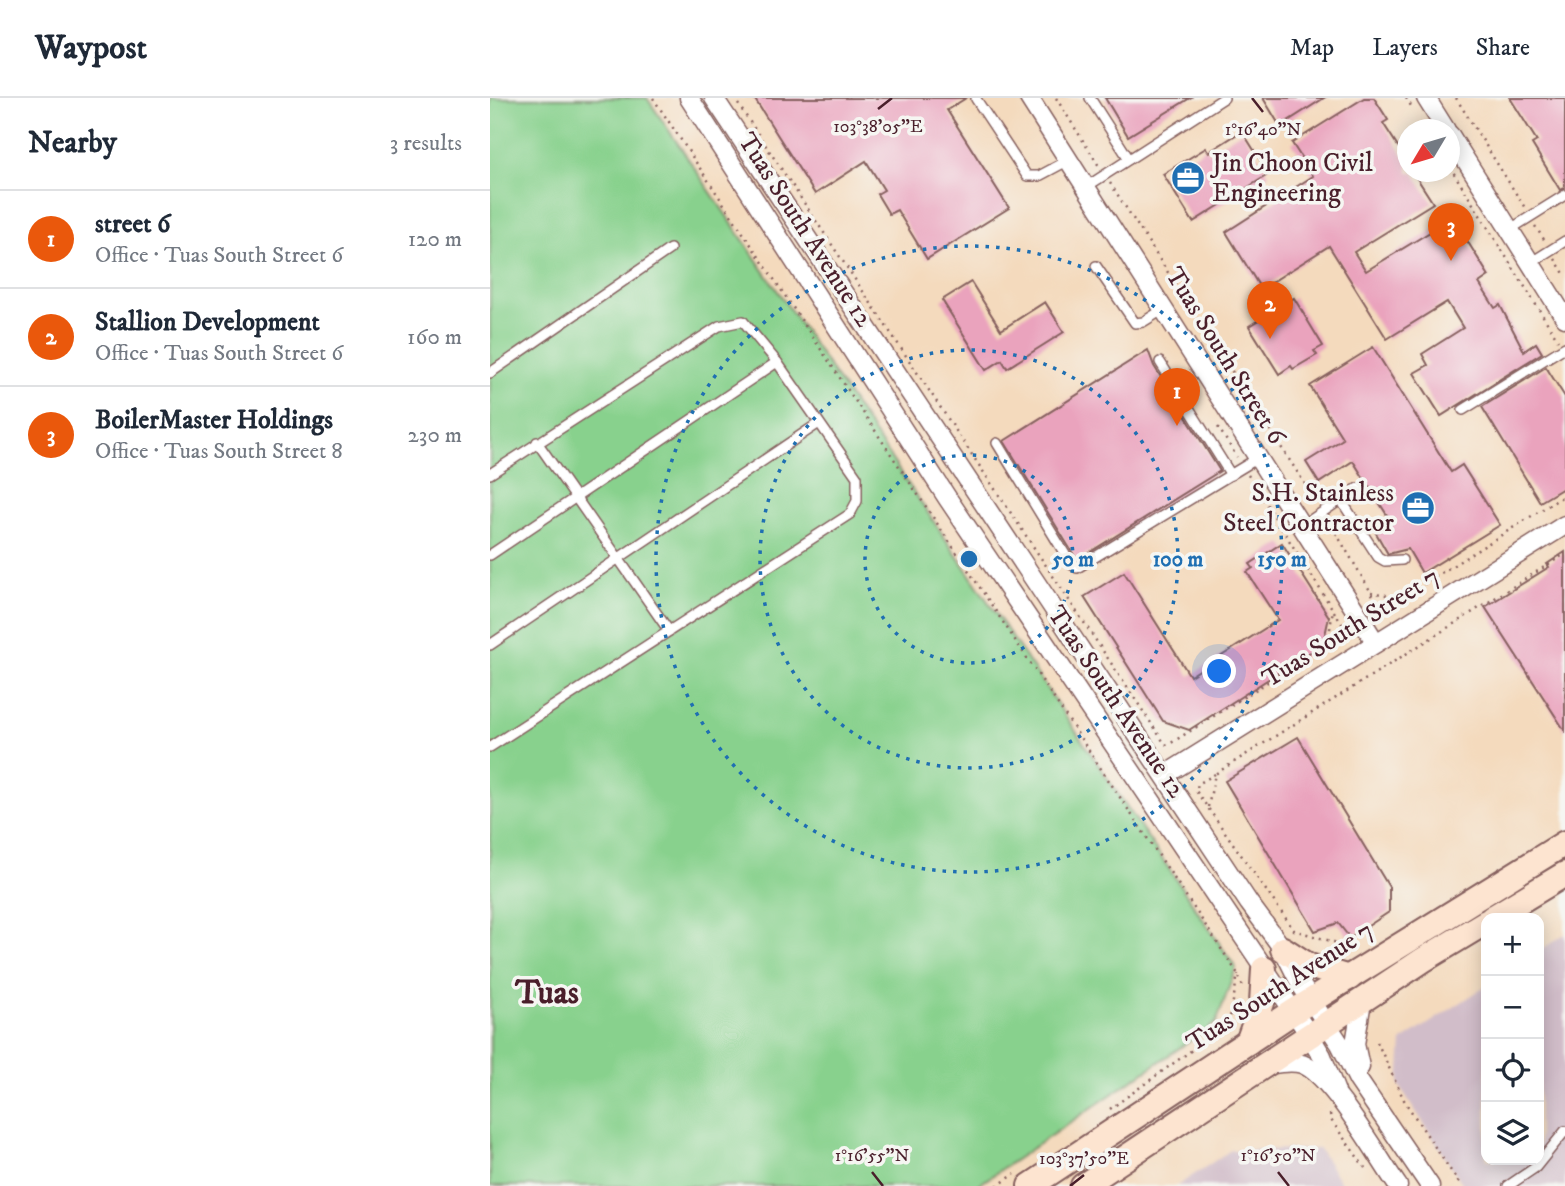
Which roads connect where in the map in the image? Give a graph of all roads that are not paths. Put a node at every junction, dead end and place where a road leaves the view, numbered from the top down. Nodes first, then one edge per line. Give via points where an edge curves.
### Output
1 (689, 98) edge
2 (714, 98) edge
3 (1029, 98) edge
4 (1090, 98) edge
5 (1224, 98) edge
6 (1426, 98) edge
7 (976, 99) edge
8 (1439, 119) edge
9 (1460, 151) edge
10 (1129, 159) junction
11 (1069, 160) junction
12 (1086, 187) junction
13 (1565, 195) edge
14 (1509, 230) junction
15 (1565, 241) edge
16 (670, 248) dead end
17 (1530, 263) junction
18 (1096, 265) dead end
19 (1164, 309) junction
20 (1565, 318) edge
21 (1564, 348) edge
22 (777, 362) junction
23 (1160, 362) dead end
24 (490, 373) edge
25 (1463, 410) dead end
26 (819, 423) junction
27 (537, 442) junction
28 (997, 443) dead end
29 (1258, 458) junction
30 (490, 474) edge
31 (1231, 475) junction
32 (1358, 488) dead end
33 (576, 497) junction
34 (1340, 500) junction
35 (1565, 525) edge
36 (1302, 526) junction
37 (490, 555) edge
38 (618, 558) junction
39 (1402, 560) dead end
40 (669, 631) junction
41 (1376, 643) junction
42 (490, 645) edge
43 (490, 747) edge
44 (1165, 775) junction
45 (1565, 843) edge
46 (1565, 874) edge
47 (1500, 913) edge
48 (1481, 925) edge
49 (1283, 949) junction
50 (1264, 969) junction
51 (1349, 978) junction
52 (1362, 1001) junction
53 (1302, 1007) junction
54 (1318, 1030) junction
55 (1248, 1042) junction
56 (1266, 1065) junction
57 (1357, 1080) junction
58 (1338, 1095) junction
59 (1372, 1097) junction
60 (1565, 1130) edge
61 (1023, 1180) edge
62 (1083, 1186) edge
63 (1398, 1186) edge
64 (1430, 1186) edge
65 (1508, 1186) edge

1 - 50 street, Tuas South Avenue 12 via 940,487
2 - 44 street, Tuas South Avenue 12
3 - 11 street, Tuas South Street 6
4 - 10 lane
5 - 10 lane
6 - 8 street
7 - 11 lane via 1027,176 1039,176
9 - 14 street
10 - 12 lane
11 - 12 street, Tuas South Street 6
12 - 19 street, Tuas South Street 6
13 - 14 lane
14 - 17 street
15 - 17 lane
16 - 24 lane
17 - 20 street
18 - 19 lane via 1135,323
19 - 29 street, Tuas South Street 6
21 - 25 lane
22 - 26 lane
22 - 27 lane via 743,321 719,326
22 - 33 lane
23 - 31 lane
26 - 38 lane
26 - 40 lane via 857,477 857,500 850,514
27 - 30 lane
27 - 33 lane
28 - 31 lane via 1077,568
29 - 31 lane
29 - 36 street, Tuas South Street 6
32 - 34 lane
33 - 37 lane
33 - 38 lane
34 - 36 lane
34 - 39 lane via 1378,557
35 - 41 street, Tuas South Street 7
36 - 41 street, Tuas South Street 6
38 - 40 lane
38 - 42 lane
40 - 43 lane
41 - 44 street, Tuas South Street 7
44 - 49 street, Tuas South Avenue 12
45 - 51 street, Tuas South Avenue 7
46 - 47 street
48 - 52 street
49 - 51 street via 1310,966
49 - 53 street, Tuas South Avenue 12
50 - 53 street, Tuas South Avenue 12
50 - 55 street via 1262,1003
51 - 53 street, Tuas South Avenue 7
52 - 54 street
52 - 59 street via 1354,1055
53 - 54 street, Tuas South Avenue 12
53 - 55 street, Tuas South Avenue 7
54 - 56 street
54 - 57 street, Tuas South Avenue 12
54 - 58 street, Tuas South Avenue 12 via 1322,1056
55 - 61 street, Tuas South Avenue 7
56 - 58 street via 1302,1064
56 - 62 street
57 - 58 street via 1348,1080
57 - 59 street, Tuas South Avenue 12
58 - 63 street, Tuas South Avenue 12
59 - 64 street, Tuas South Avenue 12
60 - 65 lane via 1536,1167

